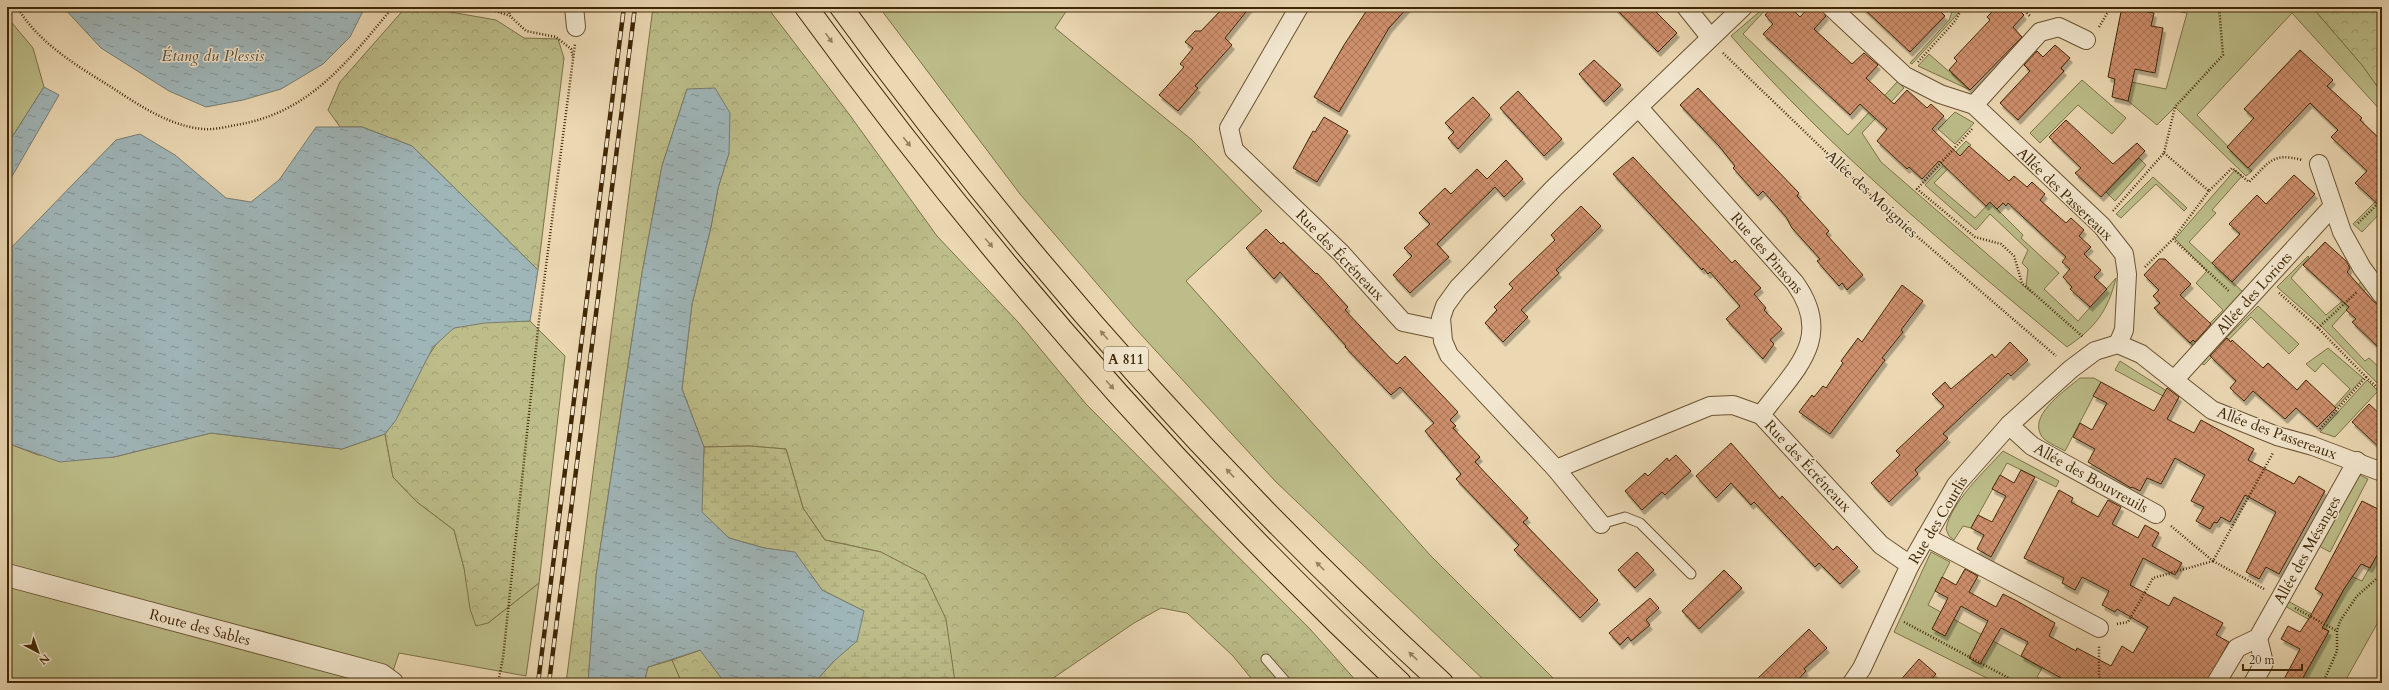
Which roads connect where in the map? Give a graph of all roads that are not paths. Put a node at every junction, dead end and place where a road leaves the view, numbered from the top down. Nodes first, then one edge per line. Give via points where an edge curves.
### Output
1 (574, 7) edge
2 (806, 7) edge
3 (841, 7) edge
4 (1299, 7) edge
5 (1686, 7) edge
6 (1743, 7) edge
7 (1831, 7) edge
8 (576, 28) road end
9 (1710, 37) junction
10 (2086, 40) road end
11 (1639, 108) junction
12 (1979, 110) junction
13 (2318, 164) road end
14 (2332, 206) junction
15 (2382, 295) edge
16 (1440, 330) junction
17 (2118, 344) junction
18 (2175, 379) junction
19 (1760, 415) junction
20 (2009, 425) junction
21 (2357, 461) junction
22 (1556, 469) junction
23 (2382, 472) edge
24 (2156, 514) road end
25 (1601, 524) joint
26 (1926, 537) junction
27 (1910, 565) junction
28 (1691, 574) dead end
29 (7, 575) edge
30 (2099, 628) road end
31 (2258, 638) junction
32 (1266, 659) dead end
33 (392, 683) edge
34 (1287, 683) edge
35 (1400, 683) edge
36 (1442, 683) edge
37 (1852, 683) edge
38 (2216, 683) edge
39 (2253, 683) edge

1 - 8 street
2 -> 35 highway, A 811 via 924,163 1037,302 1093,366 1249,535
36 -> 3 highway, A 811 via 1295,540 1136,370 1002,214 938,135
4 - 16 street, Rue des Écréneaux via 1229,128 1234,150 1341,253 1403,322
5 - 9 street
6 - 9 street
7 - 12 street, Allée des Passereaux via 1905,76
9 - 11 street
10 - 12 street via 2059,27 2040,32
11 - 16 street via 1554,188 1458,288 1445,306
11 - 19 street, Rue des Pinsons via 1795,283 1806,299 1813,318 1813,334 1807,352
12 - 17 street, Allée des Passereaux via 2100,224 2124,254 2127,274 2124,330
13 - 14 street
14 - 15 street via 2344,237
14 - 18 street, Allée des Loriots
16 - 22 street via 1454,360
17 - 18 street, Allée des Passereaux via 2140,354
17 - 20 street, Rue des Courlis via 2097,350 2071,369
18 - 21 street, Allée des Passereaux via 2212,410 2282,437
19 - 22 street, Rue des Écréneaux via 1733,405 1710,406
19 - 27 street, Rue des Écréneaux via 1881,545
20 - 24 street, Allée des Bouvreuils via 2032,446
20 - 26 street, Rue des Courlis via 1956,485
21 - 23 street, Allée des Passereaux
21 - 31 street, Allée des Mésanges
22 - 25 street
25 - 28 lane via 1625,516 1640,523
26 - 27 street, Rue des Courlis
26 - 30 street
27 - 37 street, Rue des Courlis via 1862,668
29 - 33 street, Route des Sables via 381,675
31 - 38 street via 2237,648
31 - 39 street via 2264,663
32 - 34 lane

